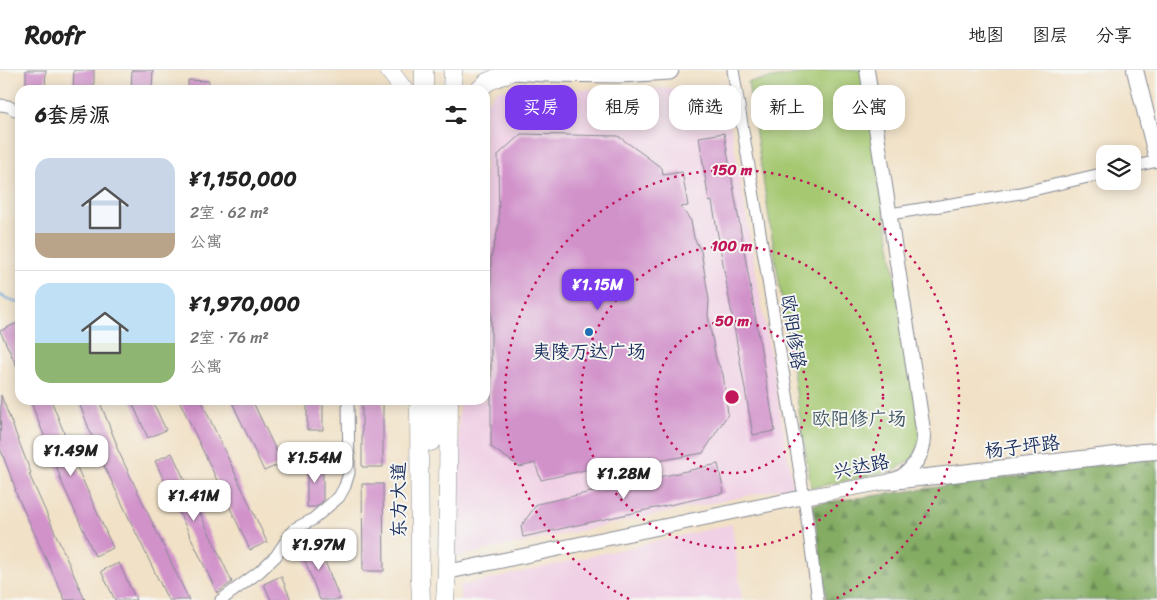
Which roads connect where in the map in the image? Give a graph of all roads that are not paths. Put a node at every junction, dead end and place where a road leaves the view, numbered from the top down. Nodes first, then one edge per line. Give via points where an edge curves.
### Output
1 (388, 70) edge
2 (424, 70) edge
3 (433, 70) edge
4 (443, 70) edge
5 (452, 70) edge
6 (513, 70) edge
7 (669, 70) edge
8 (733, 70) edge
9 (867, 70) edge
10 (1135, 70) edge
11 (400, 85) edge
12 (424, 85) edge
13 (433, 85) edge
14 (443, 85) edge
15 (452, 85) edge
16 (484, 85) edge
17 (0, 105) edge
18 (15, 110) edge
19 (1157, 159) edge
20 (1141, 163) edge
21 (1096, 175) edge
22 (890, 214) junction
23 (348, 405) edge
24 (419, 405) edge
25 (431, 405) edge
26 (440, 405) edge
27 (449, 405) edge
28 (1157, 441) edge
29 (1157, 451) edge
30 (910, 469) junction
31 (892, 481) junction
32 (804, 497) junction
33 (447, 572) junction
34 (221, 600) edge
35 (421, 600) edge
36 (430, 600) edge
37 (438, 600) edge
38 (445, 600) edge
39 (818, 600) edge

1 - 11 main road
2 - 12 main road
3 - 13 main road
4 - 14 main road
5 - 15 main road
6 - 7 highway via 621,73
6 - 16 main road
8 - 32 street, 欧阳修路
9 - 22 street, 兴达路
10 - 19 main road
17 - 18 street
19 - 20 street
21 - 22 street via 1020,193
22 - 30 street, 兴达路 via 924,436 922,452
23 - 34 street via 349,474 339,497 312,520 296,528 276,556
24 - 35 main road, 东方大道
25 - 36 main road
26 - 37 main road
27 - 33 main road
28 - 30 main road, 杨子坪路
29 - 31 main road, 杨子坪路
30 - 31 street, 兴达路
31 - 32 street, 兴达路
32 - 33 street, 兴达路
32 - 39 street, 欧阳修路
33 - 38 main road

